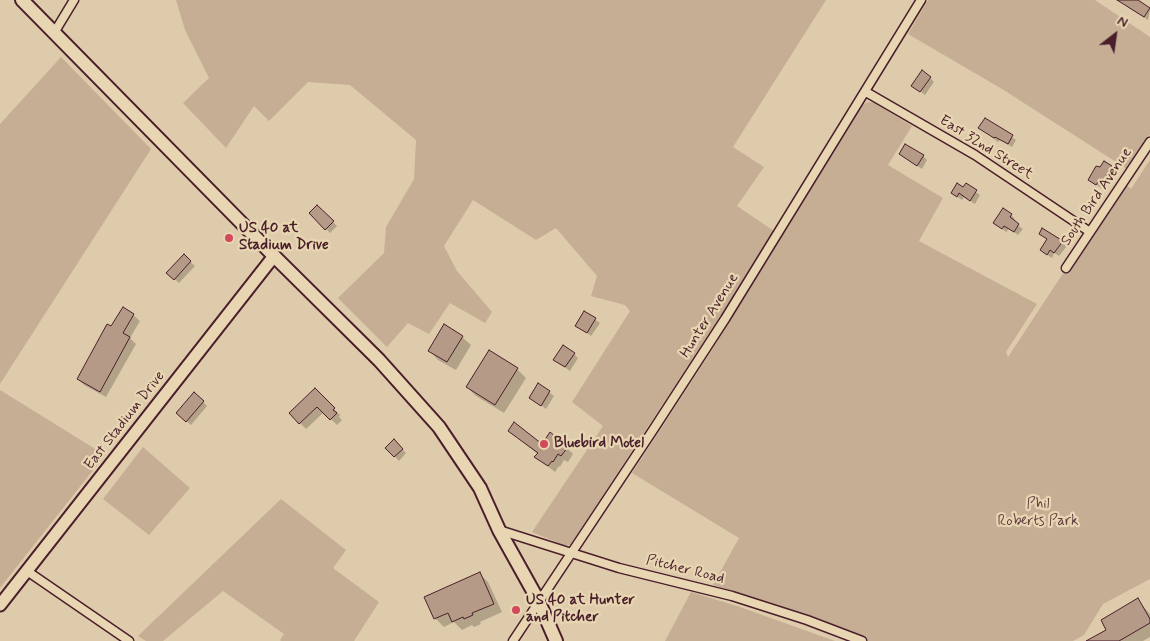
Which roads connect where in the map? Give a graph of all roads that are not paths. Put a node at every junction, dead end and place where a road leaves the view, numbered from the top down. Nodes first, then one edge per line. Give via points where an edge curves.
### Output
1 (22, 0) edge
2 (74, 0) edge
3 (921, 0) edge
4 (54, 33) junction
5 (866, 92) junction
6 (1150, 142) edge
7 (1090, 232) junction
8 (274, 256) junction
9 (1066, 268) dead end
10 (500, 530) junction
11 (571, 552) junction
12 (27, 571) junction
13 (538, 600) junction
14 (0, 605) edge
15 (129, 641) edge
16 (513, 641) edge
17 (556, 641) edge
18 (862, 641) edge

1 - 4 main road
2 - 4 street
3 - 5 street, Hunter Avenue
4 - 8 main road
5 - 7 street, East 32nd Street via 975,155
5 - 11 street, Hunter Avenue via 725,319
6 - 7 street, South Bird Avenue
7 - 9 street, South Bird Avenue
8 - 10 main road via 379,360 439,427 475,478
8 - 12 main road, East Stadium Drive
10 - 11 street, Pitcher Road
10 - 13 main road
11 - 13 street, Hunter Avenue
11 - 18 street, Pitcher Road via 619,568 732,596
12 - 14 main road, East Stadium Drive
12 - 15 street
13 - 16 street, Hunter Avenue
13 - 17 main road

